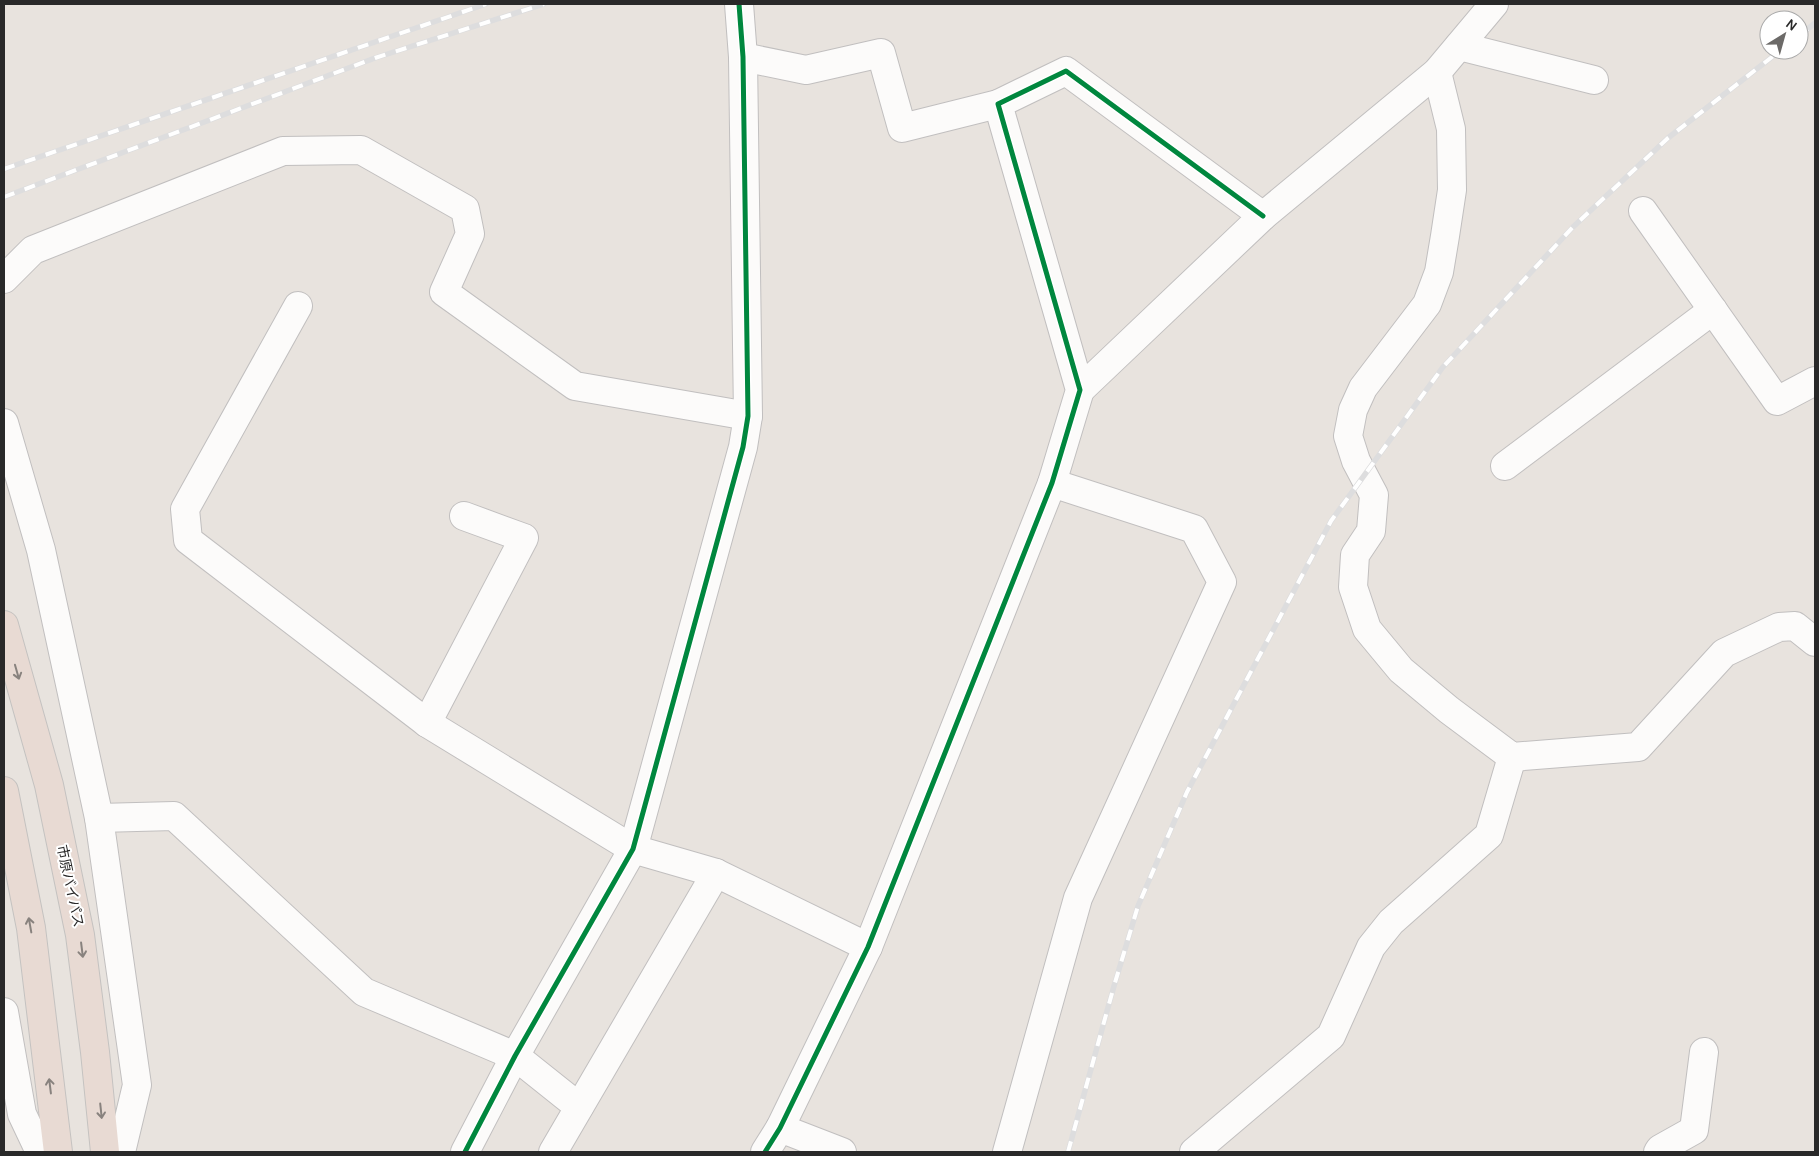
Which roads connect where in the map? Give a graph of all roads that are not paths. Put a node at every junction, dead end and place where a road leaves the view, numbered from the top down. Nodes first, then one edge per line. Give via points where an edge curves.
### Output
1 (739, 4) edge
2 (1494, 4) edge
3 (1459, 46) junction
4 (742, 57) junction
5 (1437, 72) junction
6 (1594, 80) dead end
7 (998, 104) junction
8 (1643, 211) dead end
9 (1263, 216) junction
10 (4, 279) edge
11 (298, 306) dead end
12 (1713, 310) junction
13 (1815, 382) edge
14 (1080, 390) junction
15 (748, 416) junction
16 (4, 423) edge
17 (1505, 466) dead end
18 (1052, 483) junction
19 (464, 516) dead end
20 (4, 625) edge
21 (1815, 642) edge
22 (427, 723) junction
23 (1512, 757) junction
24 (4, 791) edge
25 (99, 818) junction
26 (633, 849) junction
27 (716, 873) junction
28 (868, 947) junction
29 (4, 1012) edge
30 (1704, 1052) dead end
31 (515, 1056) junction
32 (579, 1107) junction
33 (780, 1128) junction
34 (40, 1152) edge
35 (58, 1152) edge
36 (105, 1152) edge
37 (121, 1152) edge
38 (464, 1152) edge
39 (553, 1152) edge
40 (765, 1152) edge
41 (842, 1152) edge
42 (1007, 1152) edge
43 (1194, 1152) edge
44 (1658, 1152) edge

1 - 4 street
2 - 3 street
3 - 5 street
3 - 6 street
4 - 7 street via 806,70 881,53 902,128
4 - 15 street
5 - 9 street
5 - 23 street via 1451,129 1452,190 1446,236 1439,272 1427,304 1363,388 1353,410 1348,436 1356,461 1374,495 1371,531 1355,555 1353,587 1367,629 1401,670
7 - 9 street via 1066,72
7 - 14 street
8 - 12 street
9 - 14 street
10 - 15 street via 33,250 283,151 361,150 465,209 470,234 444,292 576,386
11 - 22 street via 185,509 188,540
12 - 13 street via 1777,401
12 - 17 street
14 - 18 street
15 - 26 street via 741,456
16 - 25 street via 41,550
18 - 28 street
18 - 42 street via 1194,529 1222,582 1078,898
19 - 22 street via 524,538
20 -> 36 highway, 市原バイパス via 49,785 80,935
21 - 23 street via 1795,626 1779,627 1724,653 1638,747
22 - 26 street
23 - 43 street via 1489,834 1391,922 1370,948 1331,1036
35 -> 24 highway via 31,928
25 - 31 street via 174,816 364,992
25 - 37 street via 137,1085
26 - 27 street
26 - 31 street
27 - 28 street
27 - 32 street
28 - 33 street
29 - 34 street via 22,1114
30 - 44 street via 1694,1130
31 - 32 street
31 - 38 street
32 - 39 street
33 - 40 street
33 - 41 street

